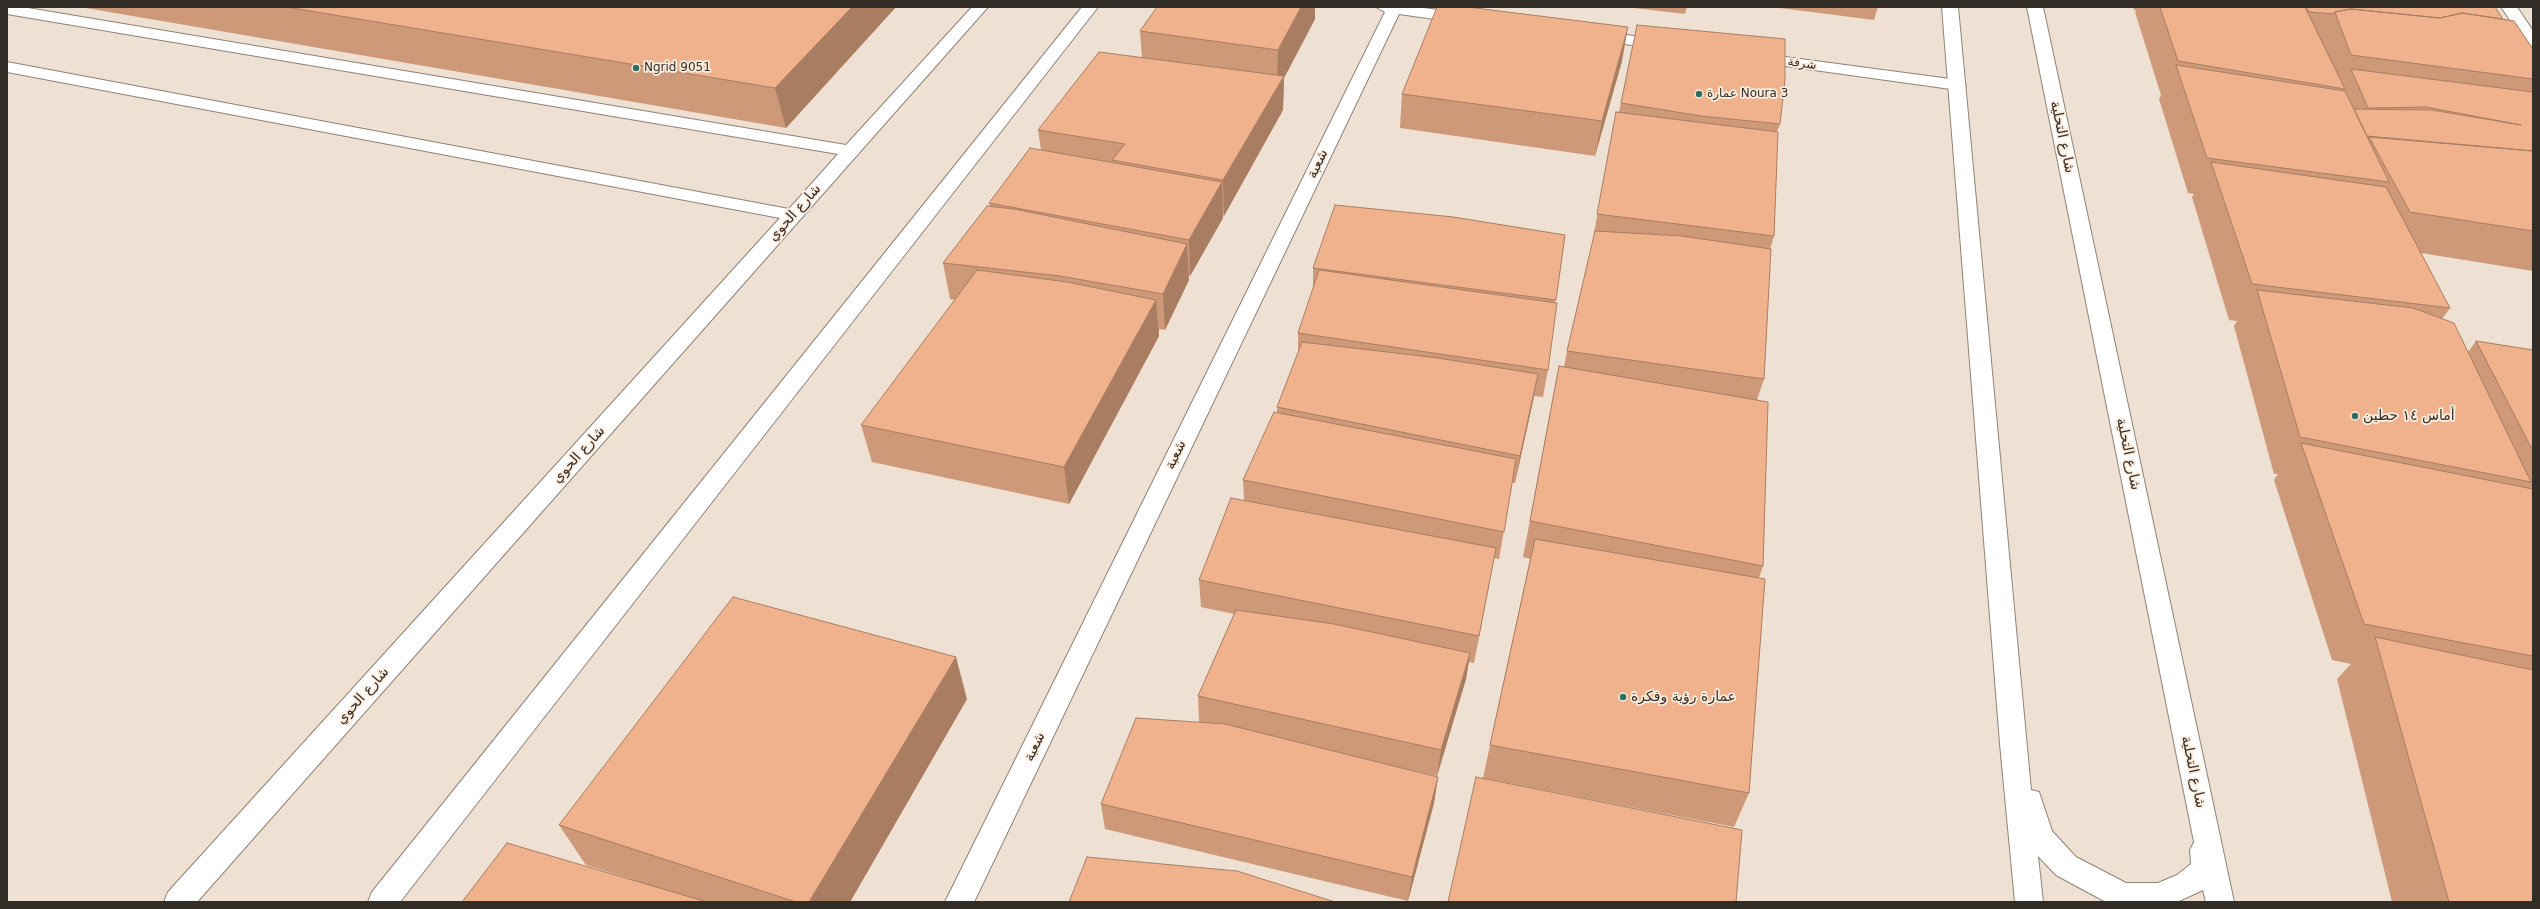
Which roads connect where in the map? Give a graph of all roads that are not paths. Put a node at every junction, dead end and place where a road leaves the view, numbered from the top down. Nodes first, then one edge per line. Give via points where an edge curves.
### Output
1 (980, 7) edge
2 (1090, 7) edge
3 (1950, 7) edge
4 (2035, 7) edge
5 (2509, 7) edge
6 (1389, 8) edge
7 (7, 9) edge
8 (1480, 20) edge
9 (1582, 34) edge
10 (2533, 42) edge
11 (1676, 47) edge
12 (1739, 55) edge
13 (7, 67) edge
14 (1958, 85) junction
15 (851, 150) junction
16 (793, 215) junction
17 (2013, 744) junction
18 (2195, 780) junction
19 (178, 902) edge
20 (382, 902) edge
21 (959, 902) edge
22 (2029, 902) edge
23 (2220, 902) edge

1 - 15 street, شارع الحوي
2 - 20 street
3 - 14 street
4 - 18 street, شارع التحلية
5 - 10 street
6 - 8 street
6 - 21 street, شعبة
7 - 15 street
9 - 11 street
12 - 14 street, شرفة
13 - 16 street
14 - 17 street
15 - 16 street, شارع الحوي
16 - 19 street, شارع الحوي
17 - 18 street via 2040,838 2066,866 2123,896 2158,896 2187,885 2206,870
17 - 22 street
18 - 23 street, شارع التحلية

